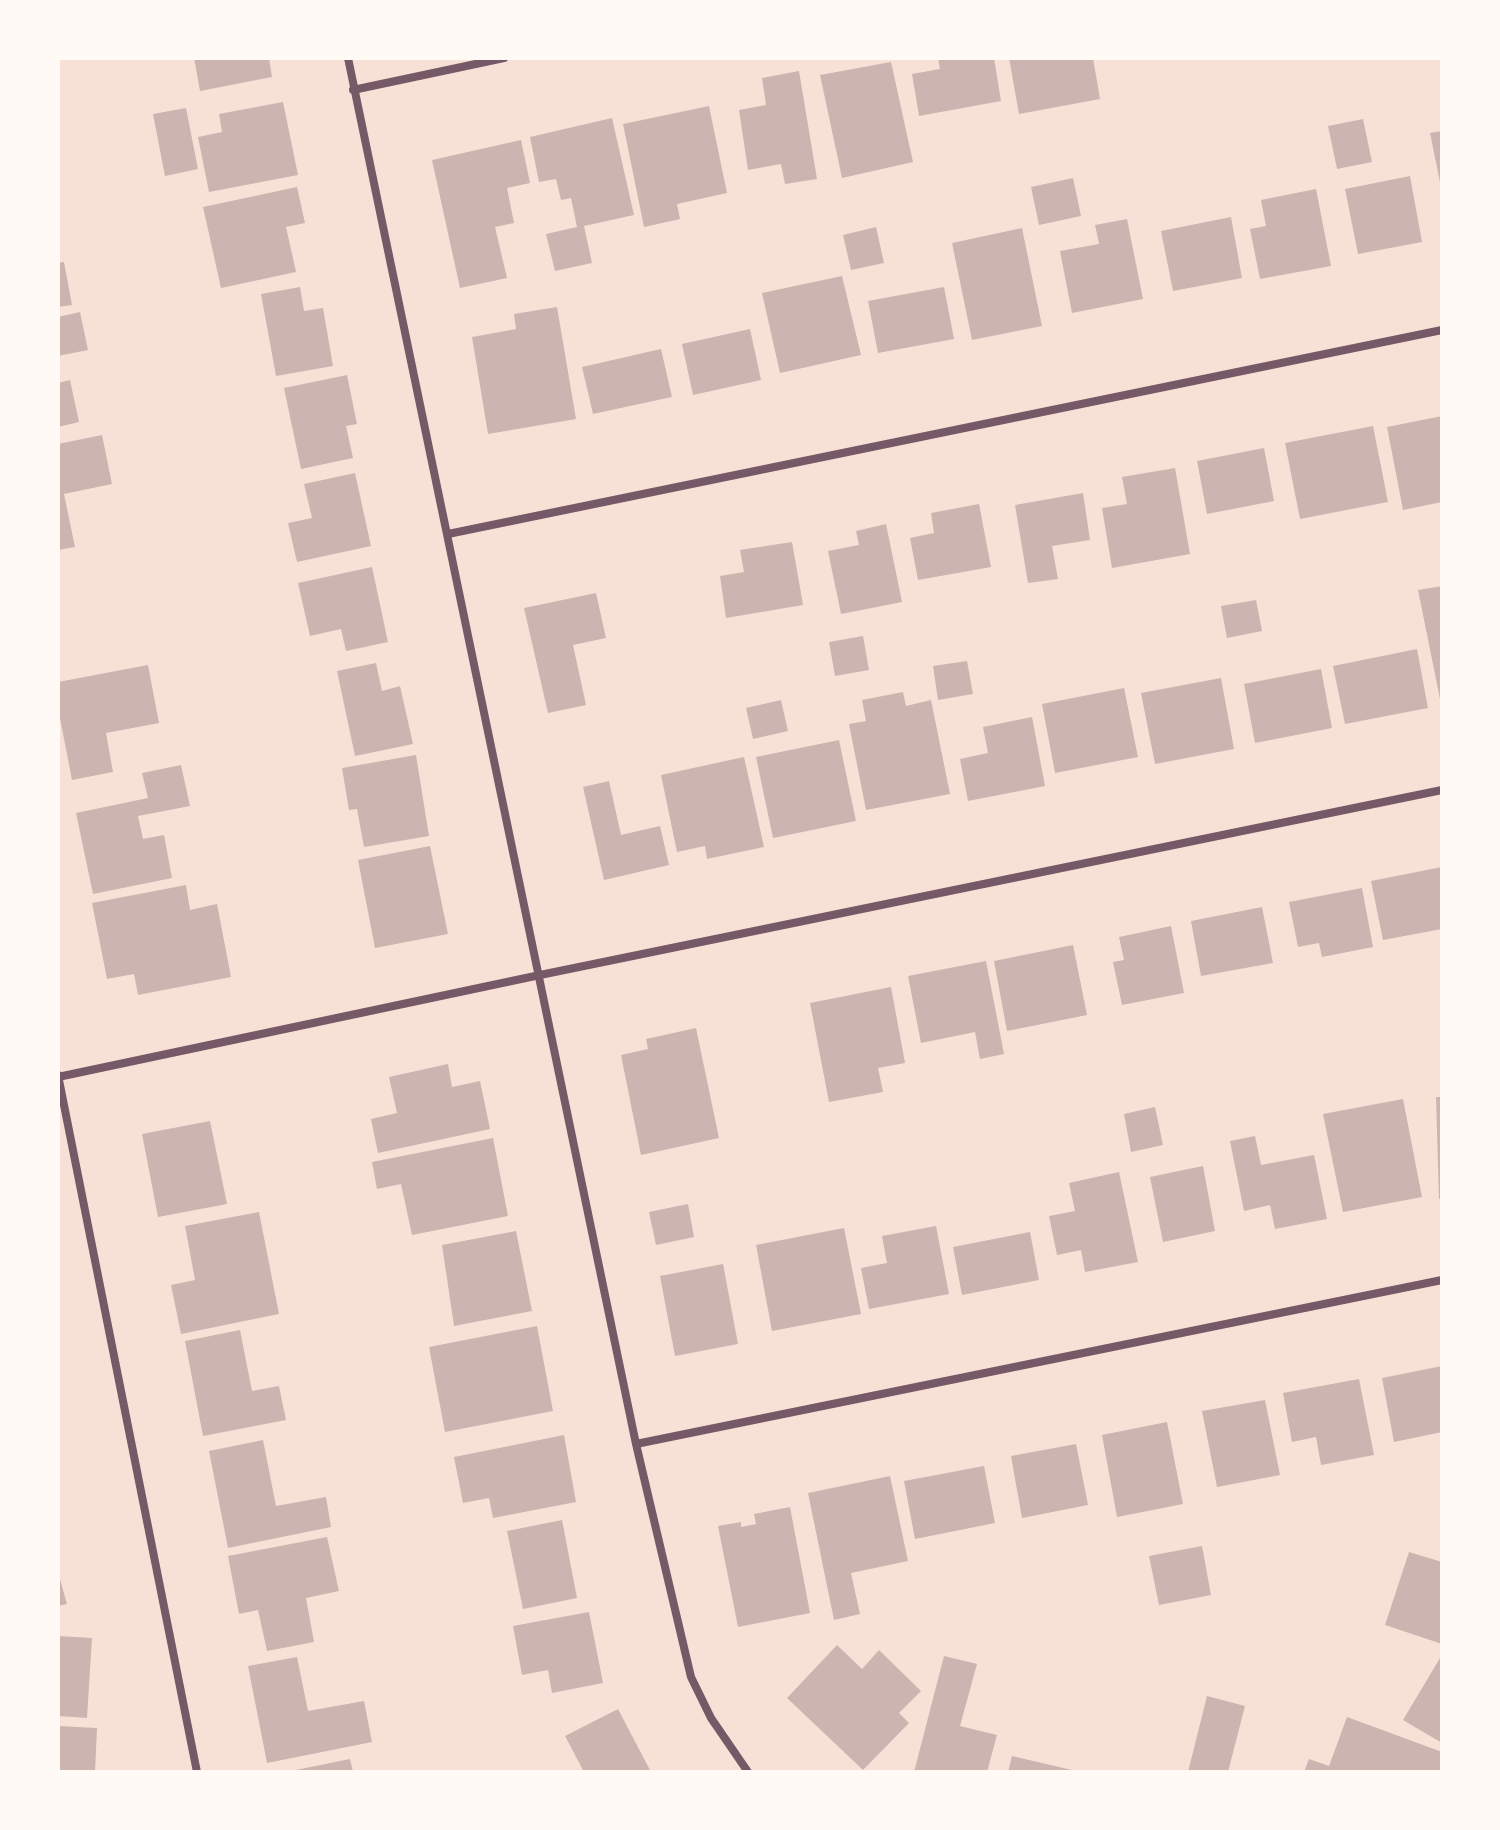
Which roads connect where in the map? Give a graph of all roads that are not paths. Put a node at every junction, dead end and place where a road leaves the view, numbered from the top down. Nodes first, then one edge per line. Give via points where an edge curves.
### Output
1 (348, 58) edge
2 (504, 58) edge
3 (353, 90) junction
4 (1442, 330) edge
5 (448, 534) junction
6 (1442, 790) edge
7 (540, 975) junction
8 (58, 1076) edge
9 (1442, 1280) edge
10 (636, 1444) junction
11 (197, 1772) edge
12 (748, 1772) edge

1 - 3 street
2 - 3 street
3 - 5 street
4 - 5 street
5 - 7 street
6 - 7 street
7 - 8 street
7 - 10 street
8 - 11 street
9 - 10 street
10 - 12 street via 691,1677

